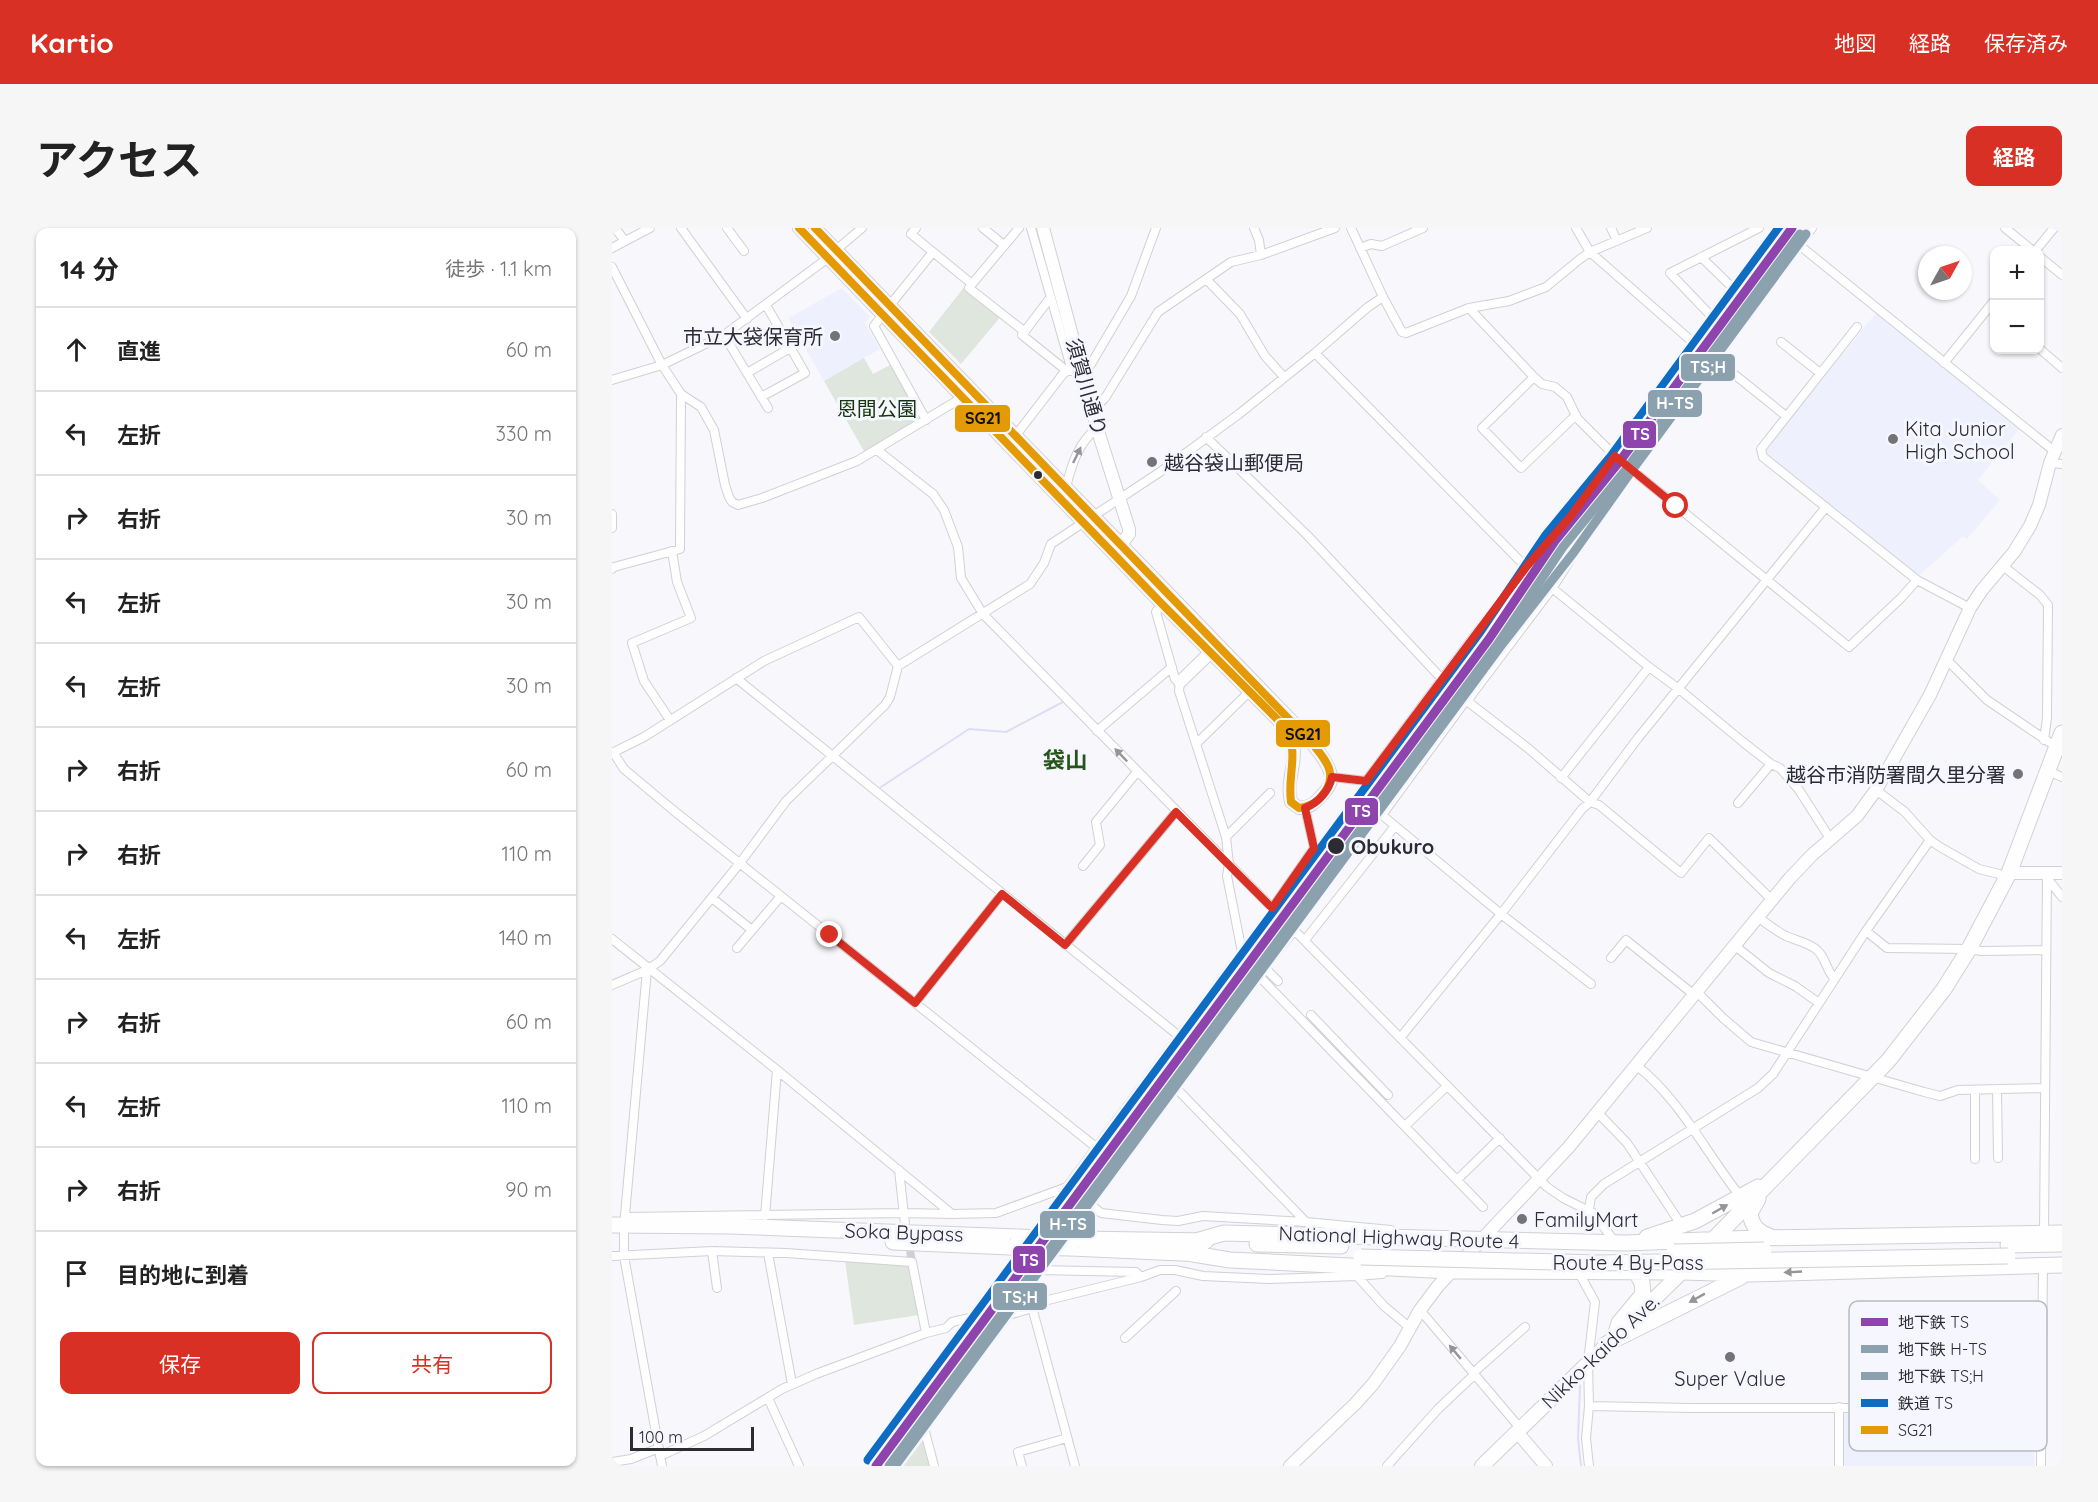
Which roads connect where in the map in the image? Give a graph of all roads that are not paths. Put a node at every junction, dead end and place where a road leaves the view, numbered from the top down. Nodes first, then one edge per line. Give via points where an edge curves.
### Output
1 (615, 228) edge
2 (650, 228) edge
3 (681, 228) edge
4 (727, 228) edge
5 (799, 228) edge
6 (815, 228) edge
7 (862, 228) edge
8 (915, 228) edge
9 (983, 228) edge
10 (1020, 228) edge
11 (1031, 228) edge
12 (1043, 228) edge
13 (1156, 228) edge
14 (1254, 228) edge
15 (1335, 228) edge
16 (1351, 228) edge
17 (1424, 228) edge
18 (1576, 228) edge
19 (1611, 228) edge
20 (1647, 228) edge
21 (1759, 228) edge
22 (1812, 228) edge
23 (2005, 228) edge
24 (2054, 228) edge
25 (1780, 229) edge
26 (625, 241) junction
27 (1617, 241) junction
28 (1005, 245) junction
29 (1799, 245) junction
30 (2029, 246) edge
31 (2038, 246) edge
32 (612, 248) edge
33 (1360, 248) junction
34 (744, 251) dead end
35 (933, 252) junction
36 (1590, 252) junction
37 (832, 254) junction
38 (1261, 255) junction
39 (1701, 257) junction
40 (2044, 260) edge
41 (612, 267) edge
42 (2062, 275) edge
43 (1207, 280) junction
44 (972, 284) junction
45 (1736, 291) junction
46 (1383, 297) junction
47 (1050, 298) junction
48 (766, 305) junction
49 (1469, 308) junction
50 (886, 310) junction
51 (1990, 310) edge
52 (747, 319) junction
53 (1715, 320) junction
54 (1857, 327) dead end
55 (1025, 332) junction
56 (724, 335) junction
57 (1781, 342) dead end
58 (1696, 345) junction
59 (790, 348) junction
60 (2044, 352) edge
61 (1315, 353) junction
62 (1944, 363) junction
63 (662, 365) junction
64 (2062, 368) edge
65 (1076, 372) junction
66 (747, 373) junction
67 (1820, 373) junction
68 (1284, 377) junction
69 (1533, 377) junction
70 (612, 380) edge
71 (681, 394) junction
72 (761, 397) junction
73 (963, 397) junction
74 (768, 408) dead end
75 (1093, 410) junction
76 (1576, 416) junction
77 (1786, 416) junction
78 (926, 420) junction
79 (1097, 428) junction
80 (1016, 435) junction
81 (2062, 435) edge
82 (1206, 437) junction
83 (877, 450) junction
84 (1615, 456) junction
85 (2056, 460) edge
86 (1631, 470) junction
87 (1066, 487) junction
88 (1121, 499) junction
89 (1826, 507) junction
90 (612, 514) edge
91 (1095, 516) junction
92 (1084, 523) junction
93 (612, 528) edge
94 (1122, 543) junction
95 (672, 551) junction
96 (1527, 566) junction
97 (2003, 566) junction
98 (613, 567) edge
99 (1767, 580) junction
100 (1917, 580) junction
101 (1552, 587) junction
102 (1162, 604) junction
103 (1970, 608) junction
104 (983, 614) junction
105 (1215, 649) junction
106 (1947, 660) junction
107 (898, 666) junction
108 (1172, 667) junction
109 (1649, 667) junction
110 (736, 678) junction
111 (1442, 679) junction
112 (1180, 682) junction
113 (1679, 689) junction
114 (1249, 692) junction
115 (1467, 701) junction
116 (670, 720) junction
117 (1289, 724) junction
118 (1097, 731) junction
119 (2054, 740) edge
120 (1196, 744) junction
121 (1312, 744) junction
122 (613, 753) edge
123 (1295, 754) junction
124 (831, 755) junction
125 (1771, 764) junction
126 (1137, 772) junction
127 (2055, 774) edge
128 (1332, 777) junction
129 (1561, 778) junction
130 (1876, 790) junction
131 (1270, 793) dead end
132 (1590, 802) junction
133 (1738, 803) dead end
134 (1305, 808) junction
135 (1176, 812) junction
136 (1395, 826) junction
137 (1226, 837) junction
138 (1831, 840) junction
139 (1930, 840) junction
140 (740, 863) junction
141 (1229, 864) junction
142 (1083, 866) dead end
143 (2062, 873) edge
144 (2008, 874) junction
145 (2047, 875) junction
146 (1002, 894) junction
147 (781, 896) junction
148 (2062, 897) edge
149 (712, 898) junction
150 (1772, 900) junction
151 (1272, 908) junction
152 (1501, 914) junction
153 (1758, 917) junction
154 (752, 930) junction
155 (1295, 930) junction
156 (1866, 931) junction
157 (612, 939) edge
158 (1305, 940) junction
159 (1065, 945) junction
160 (1734, 945) junction
161 (737, 948) dead end
162 (1969, 949) junction
163 (2046, 950) junction
164 (1611, 958) dead end
165 (1266, 965) junction
166 (648, 969) junction
167 (1257, 974) junction
168 (1834, 978) junction
169 (1278, 981) dead end
170 (1588, 982) dead end
171 (612, 986) edge
172 (1695, 993) junction
173 (915, 1003) junction
174 (1819, 1003) junction
175 (1311, 1015) dead end
176 (1179, 1036) junction
177 (1400, 1038) junction
178 (1343, 1049) junction
179 (1787, 1051) junction
180 (1335, 1055) junction
181 (1635, 1065) junction
182 (777, 1070) junction
183 (1873, 1077) junction
184 (1174, 1086) junction
185 (1447, 1086) junction
186 (2044, 1088) junction
187 (1997, 1089) junction
188 (1975, 1090) junction
189 (1388, 1095) dead end
190 (1598, 1113) junction
191 (1404, 1126) junction
192 (1692, 1130) junction
193 (1500, 1138) junction
194 (1097, 1148) junction
195 (1998, 1158) dead end
196 (1975, 1159) dead end
197 (1639, 1162) junction
198 (898, 1170) junction
199 (1539, 1179) junction
200 (1457, 1180) junction
201 (1767, 1184) junction
202 (1740, 1196) junction
203 (1088, 1202) junction
204 (1483, 1207) dead end
205 (1588, 1209) junction
206 (905, 1213) junction
207 (952, 1214) junction
208 (765, 1216) junction
209 (1306, 1222) junction
210 (905, 1224) dead end
211 (1682, 1226) junction
212 (620, 1228) edge
213 (2044, 1233) junction
214 (2062, 1233) edge
215 (1946, 1236) junction
216 (1836, 1237) junction
217 (1405, 1238) junction
218 (1773, 1238) junction
219 (1482, 1240) junction
220 (1712, 1240) junction
221 (1621, 1243) junction
222 (2062, 1244) edge
223 (1194, 1247) junction
224 (2008, 1250) junction
225 (712, 1251) junction
226 (768, 1253) junction
227 (2062, 1254) edge
228 (612, 1256) edge
229 (624, 1256) junction
230 (2062, 1265) edge
231 (2043, 1266) junction
232 (1945, 1268) junction
233 (1410, 1269) junction
234 (1038, 1270) junction
235 (1837, 1270) junction
236 (1451, 1271) junction
237 (1636, 1272) junction
238 (1682, 1272) junction
239 (1579, 1273) junction
240 (1750, 1274) junction
241 (1357, 1276) junction
242 (1141, 1277) junction
243 (717, 1288) dead end
244 (1176, 1291) dead end
245 (2043, 1301) edge
246 (1032, 1306) junction
247 (1420, 1310) junction
248 (974, 1317) dead end
249 (1409, 1327) junction
250 (1525, 1327) dead end
251 (926, 1333) junction
252 (1125, 1338) dead end
253 (1610, 1340) junction
254 (1588, 1362) junction
255 (1473, 1374) junction
256 (792, 1384) junction
257 (768, 1398) junction
258 (1589, 1406) junction
259 (1839, 1407) junction
260 (1849, 1407) edge
261 (924, 1428) junction
262 (1519, 1430) junction
263 (1067, 1438) junction
264 (2041, 1451) edge
265 (659, 1452) junction
266 (612, 1462) edge
267 (662, 1466) edge
268 (799, 1466) edge
269 (896, 1466) edge
270 (934, 1466) edge
271 (1022, 1466) edge
272 (1075, 1466) edge
273 (1290, 1466) edge
274 (1387, 1466) edge
275 (1482, 1466) edge
276 (1546, 1466) edge
277 (1589, 1466) edge
278 (1839, 1466) edge
279 (2041, 1466) edge

1 - 26 street
2 - 26 street
3 - 52 street
4 - 34 street
5 - 37 street
6 - 37 street
7 - 37 street
8 - 35 street via 911,234
9 - 28 street
10 - 28 street
11 - 47 street
12 - 65 street, 須賀川通り
13 - 65 street via 1131,296
14 - 38 street
15 - 38 street
16 - 33 street
17 - 33 street via 1382,246
18 - 36 street
19 - 27 street
20 - 27 street
21 - 39 street
22 - 29 street
23 - 30 street
24 - 31 street
25 - 29 street
25 - 45 street
26 - 32 street
27 - 36 street
28 - 44 street
29 - 62 street
33 - 46 street
35 - 44 street
35 - 50 street
36 - 49 street via 1546,287 1509,301
36 - 58 street
37 - 48 street
37 - 50 street
38 - 43 street via 1231,262
39 - 45 street
39 - 53 street via 1670,273
40 - 42 street
41 - 63 street
43 - 68 street via 1240,314 1265,356
43 - 75 street via 1158,312 1105,398
44 - 55 street via 969,288
45 - 53 street
46 - 49 street via 1406,333
46 - 61 street
47 - 55 street
47 - 65 street
48 - 52 street
48 - 59 street
49 - 69 street
50 - 73 street
50 - 78 street via 874,326
50 - 80 street
51 - 62 street
52 - 56 street
53 - 58 street
54 - 67 street
55 - 65 street via 1022,335
56 - 63 street
56 - 66 street
57 - 67 street
58 - 84 street
59 - 66 street
59 - 72 street via 805,372
60 - 64 street
61 - 68 street
61 - 96 street
62 - 85 street
63 - 70 street
63 - 71 street
65 - 75 street, 須賀川通り
65 - 80 street via 1063,374
66 - 72 street
67 - 77 street
68 - 82 street
69 - 76 street via 1567,397
69 - 76 street via 1482,428 1521,468
71 - 83 street via 701,407 714,430 725,486 732,502 738,505 827,474
71 - 95 street via 680,549
72 - 74 street
73 - 78 street
73 - 92 street
75 - 79 street, 須賀川通り
76 - 84 street
77 - 86 street via 1714,358
77 - 89 street via 1761,449 1763,457
78 - 83 street
87 -> 79 street via 1074,458 1086,436
79 - 88 street, 須賀川通り
80 - 87 street
81 - 85 street
82 - 88 street
82 - 111 street via 1307,535
83 - 104 street via 933,494 944,510 958,547 961,578
84 - 86 street
84 - 96 street
85 - 97 street via 2035,515
86 - 99 street
86 - 101 street
87 - 91 street
88 - 91 street
88 - 94 street, 須賀川通り via 1129,529
89 - 99 street
89 - 100 street
90 - 93 street
91 - 92 street
91 - 94 street
92 - 102 street
92 - 104 street via 1051,544 1030,584
94 - 105 street
95 - 98 street
95 - 116 street via 691,618 632,643 644,681
96 - 101 street
96 - 111 street
97 - 103 street
97 - 119 street via 2048,605 2047,718
99 - 100 street via 1849,647
99 - 113 street
100 - 103 street
101 - 109 street
101 - 115 street
102 - 105 street
102 - 108 street via 1156,612
103 - 106 street
104 - 107 street
104 - 118 street
105 - 112 street
105 - 114 street
105 - 117 street
106 - 119 street via 1987,700
106 - 130 street
107 - 110 street via 859,617
107 - 124 street via 885,705
108 - 112 street
108 - 118 street
109 - 113 street
109 - 129 street
110 - 116 street
110 - 124 street
111 - 128 street via 1366,781
112 - 120 street via 1179,691
113 - 125 street
113 - 132 street
114 - 117 street
114 - 120 street
115 - 129 street
115 - 136 street via 1382,815
116 - 122 street
117 - 121 street
117 - 123 street
126 -> 118 street
119 - 127 highway, Nikko-kaido Ave.
120 - 137 street
121 - 123 street
121 - 128 street
122 - 140 street via 624,769
123 - 134 street via 1290,799 1294,806
124 - 140 street via 786,801
124 - 146 street
125 - 133 street
125 - 138 street via 1780,768 1800,790
126 - 135 street
126 - 142 street via 1096,822 1100,845
127 - 144 highway, Nikko-kaido Ave.
128 - 134 street via 1326,791
129 - 132 street
130 - 138 street via 1857,816
130 - 139 street via 1905,812
131 - 137 street
132 - 150 street via 1599,805 1680,873 1709,838
132 - 152 street
134 - 151 street via 1314,848
135 - 141 street
135 - 159 street
136 - 152 street
136 - 158 street
137 - 141 street
138 - 150 street via 1812,855
139 - 144 street via 1974,867
139 - 156 street
140 - 147 street
140 - 149 street
141 - 151 street
141 - 176 street via 1227,876 1242,952
143 - 145 street
144 - 145 street
144 - 162 highway, Nikko-kaido Ave.
145 - 148 street
145 - 163 street
146 - 159 street
146 - 173 street
147 - 154 street
147 - 173 street
149 - 154 street
149 - 166 street via 660,961
150 - 153 street
151 - 155 street
152 - 170 street
152 - 177 street
153 - 160 street
153 - 168 street via 1774,930 1818,950
154 - 161 street
155 - 158 street
155 - 165 street
156 - 162 street via 1887,948
156 - 168 street
157 - 166 street
158 - 177 street
159 - 176 street
160 - 172 street
160 - 174 street via 1769,973
162 - 163 street
162 - 183 highway, Nikko-kaido Ave. via 1912,1032
163 - 186 street
164 - 172 street via 1626,940
165 - 167 street
165 - 169 street
166 - 171 street
166 - 182 street
166 - 212 street
167 - 180 street
167 - 184 street
168 - 174 street
172 - 179 street via 1745,1038
172 - 181 street
173 - 194 street
174 - 179 street
175 - 178 street
176 - 194 street
177 - 185 street
178 - 180 street
178 - 189 street
179 - 183 street
179 - 192 street via 1773,1074 1758,1088
180 - 191 street
181 - 190 street
181 - 192 street via 1670,1099
182 - 198 street
182 - 208 street
183 - 188 street via 1940,1096
183 - 201 highway, Nikko-kaido Ave.
184 - 203 street
184 - 209 street
185 - 191 street
185 - 193 street
186 - 187 street
186 - 213 street
187 - 188 street
187 - 195 street
188 - 196 street
190 - 197 street
190 - 199 street
191 - 200 street
192 - 197 street
192 - 202 street
193 - 199 street
193 - 200 street
194 - 207 street via 1067,1188 996,1213
197 - 205 street via 1597,1189
197 - 211 street
198 - 206 street
198 - 207 street
199 - 205 street via 1552,1191
199 - 219 street
200 - 204 street
201 - 202 highway
201 - 218 highway via 1750,1213 1759,1233
201 - 220 highway, Nikko-kaido Ave.
211 -> 202 highway
203 - 209 street via 1101,1214 1162,1220 1203,1216
203 - 234 street
205 - 221 street
206 - 207 street
206 - 208 street
206 - 210 street
208 - 212 street
209 - 217 street via 1396,1231
211 - 221 highway
212 - 223 highway, Soka Bypass, bridge via 835,1239
212 - 229 street
213 - 214 highway, National Highway Route 4
213 - 215 highway, National Highway Route 4
215 - 216 highway, National Highway Route 4
215 - 232 street
216 - 218 highway, National Highway Route 4
216 - 235 street
217 - 219 highway, National Highway Route 4
217 - 223 highway, National Highway Route 4 via 1224,1233
218 - 220 highway, National Highway Route 4
219 - 221 highway, National Highway Route 4
219 - 236 street
220 - 221 highway, National Highway Route 4
220 - 238 highway, Nikko-kaido Ave.
222 - 224 highway, Route 4 By-Pass
223 - 224 highway, Route 4 By-Pass, bridge via 1609,1263
223 - 233 highway, National Highway Route 4 via 1230,1260
224 - 227 highway, Route 4 By-Pass
225 - 226 street
225 - 229 street
225 - 243 street
226 - 251 street via 912,1262
226 - 256 street
228 - 229 street
229 - 265 street
230 - 231 highway, National Highway Route 4
231 - 232 highway, National Highway Route 4
231 - 245 street
232 - 235 highway, National Highway Route 4
233 - 236 highway, National Highway Route 4
233 - 241 street via 1407,1273
234 - 242 street via 1136,1272
234 - 246 street via 1026,1285
235 -> 240 highway, National Highway Route 4
236 - 239 highway, National Highway Route 4
236 - 247 street
237 - 238 highway, National Highway Route 4
237 - 239 highway, National Highway Route 4
237 - 253 highway via 1643,1294
238 - 240 highway, National Highway Route 4
238 - 253 main road, Nikko-kaido Ave.
239 - 254 street via 1596,1302
240 -> 253 highway
241 - 242 street via 1269,1279 1160,1270
241 - 249 street
242 - 246 street
244 - 252 street
246 - 261 street via 1008,1315
246 - 263 street
247 - 249 street
255 -> 247 street
248 - 251 street
249 - 273 street via 1373,1384
250 - 255 street
251 - 256 street
253 - 254 main road, Nikko-kaido Ave.
254 - 258 street
254 - 262 main road, Nikko-kaido Ave.
255 - 262 street
255 - 274 street
256 - 257 street
257 - 265 street via 704,1436
257 - 268 street
258 - 259 street
258 - 277 street
259 - 260 street
259 - 278 street
261 - 269 street
261 - 270 street
262 - 275 main road, Nikko-kaido Ave.
262 - 276 street
263 - 271 street via 1018,1452
263 - 272 street
264 - 279 street
265 - 266 street
265 - 267 street

